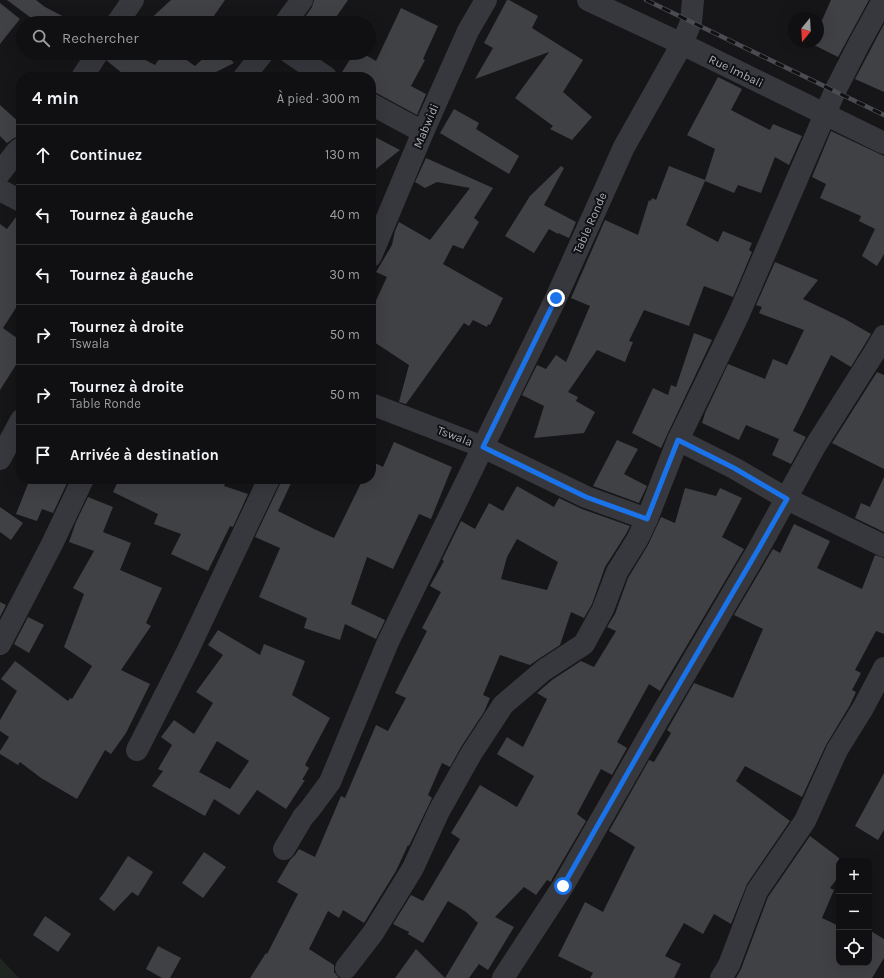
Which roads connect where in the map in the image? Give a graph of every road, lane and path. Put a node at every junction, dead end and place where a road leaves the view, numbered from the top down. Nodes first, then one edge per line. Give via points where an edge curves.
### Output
1 (133, 0) edge
2 (302, 0) edge
3 (486, 0) edge
4 (588, 0) edge
5 (693, 0) edge
6 (883, 0) edge
7 (122, 16) edge
8 (290, 16) edge
9 (682, 44) junction
10 (93, 60) edge
11 (257, 60) edge
12 (300, 60) edge
13 (85, 72) edge
14 (248, 72) edge
15 (318, 72) edge
16 (376, 107) edge
17 (824, 114) junction
18 (423, 132) junction
19 (884, 143) edge
20 (16, 152) edge
21 (0, 172) edge
22 (0, 190) edge
23 (16, 198) edge
24 (376, 244) edge
25 (884, 336) edge
26 (376, 406) edge
27 (16, 429) edge
28 (678, 440) junction
29 (483, 447) junction
30 (0, 459) edge
31 (81, 484) edge
32 (267, 484) edge
33 (787, 499) junction
34 (647, 519) junction
35 (884, 546) edge
36 (0, 644) edge
37 (884, 668) edge
38 (136, 750) dead end
39 (284, 850) dead end
40 (346, 968) dead end
41 (503, 978) edge
42 (721, 978) edge

1 - 7 street
2 - 8 street
3 - 18 street, Mabwidi via 468,31
4 - 9 street, Rue Imbali
5 - 9 street, Table Ronde via 691,22
6 - 17 street
9 - 17 street, Rue Imbali
9 - 29 street, Table Ronde via 624,147 556,298
10 - 13 street
11 - 14 street
12 - 15 street
16 - 18 street
17 - 19 street, Rue Imbali
17 - 28 street via 738,316
18 - 24 street, Mabwidi
20 - 21 street
22 - 23 street
25 - 33 street via 814,448
26 - 29 street, Tswala
27 - 30 street
28 - 33 street via 734,468
28 - 34 street
29 - 34 street, Tswala via 586,497
29 - 39 street, Table Ronde via 388,642 330,782 303,817
31 - 36 street
32 - 38 street via 188,650
33 - 35 street
33 - 41 street via 563,886
34 - 40 street via 617,572 603,609 584,644 544,670 503,705 471,754 439,812 413,868 373,932
37 - 42 street via 837,750 805,821 758,891 729,965

